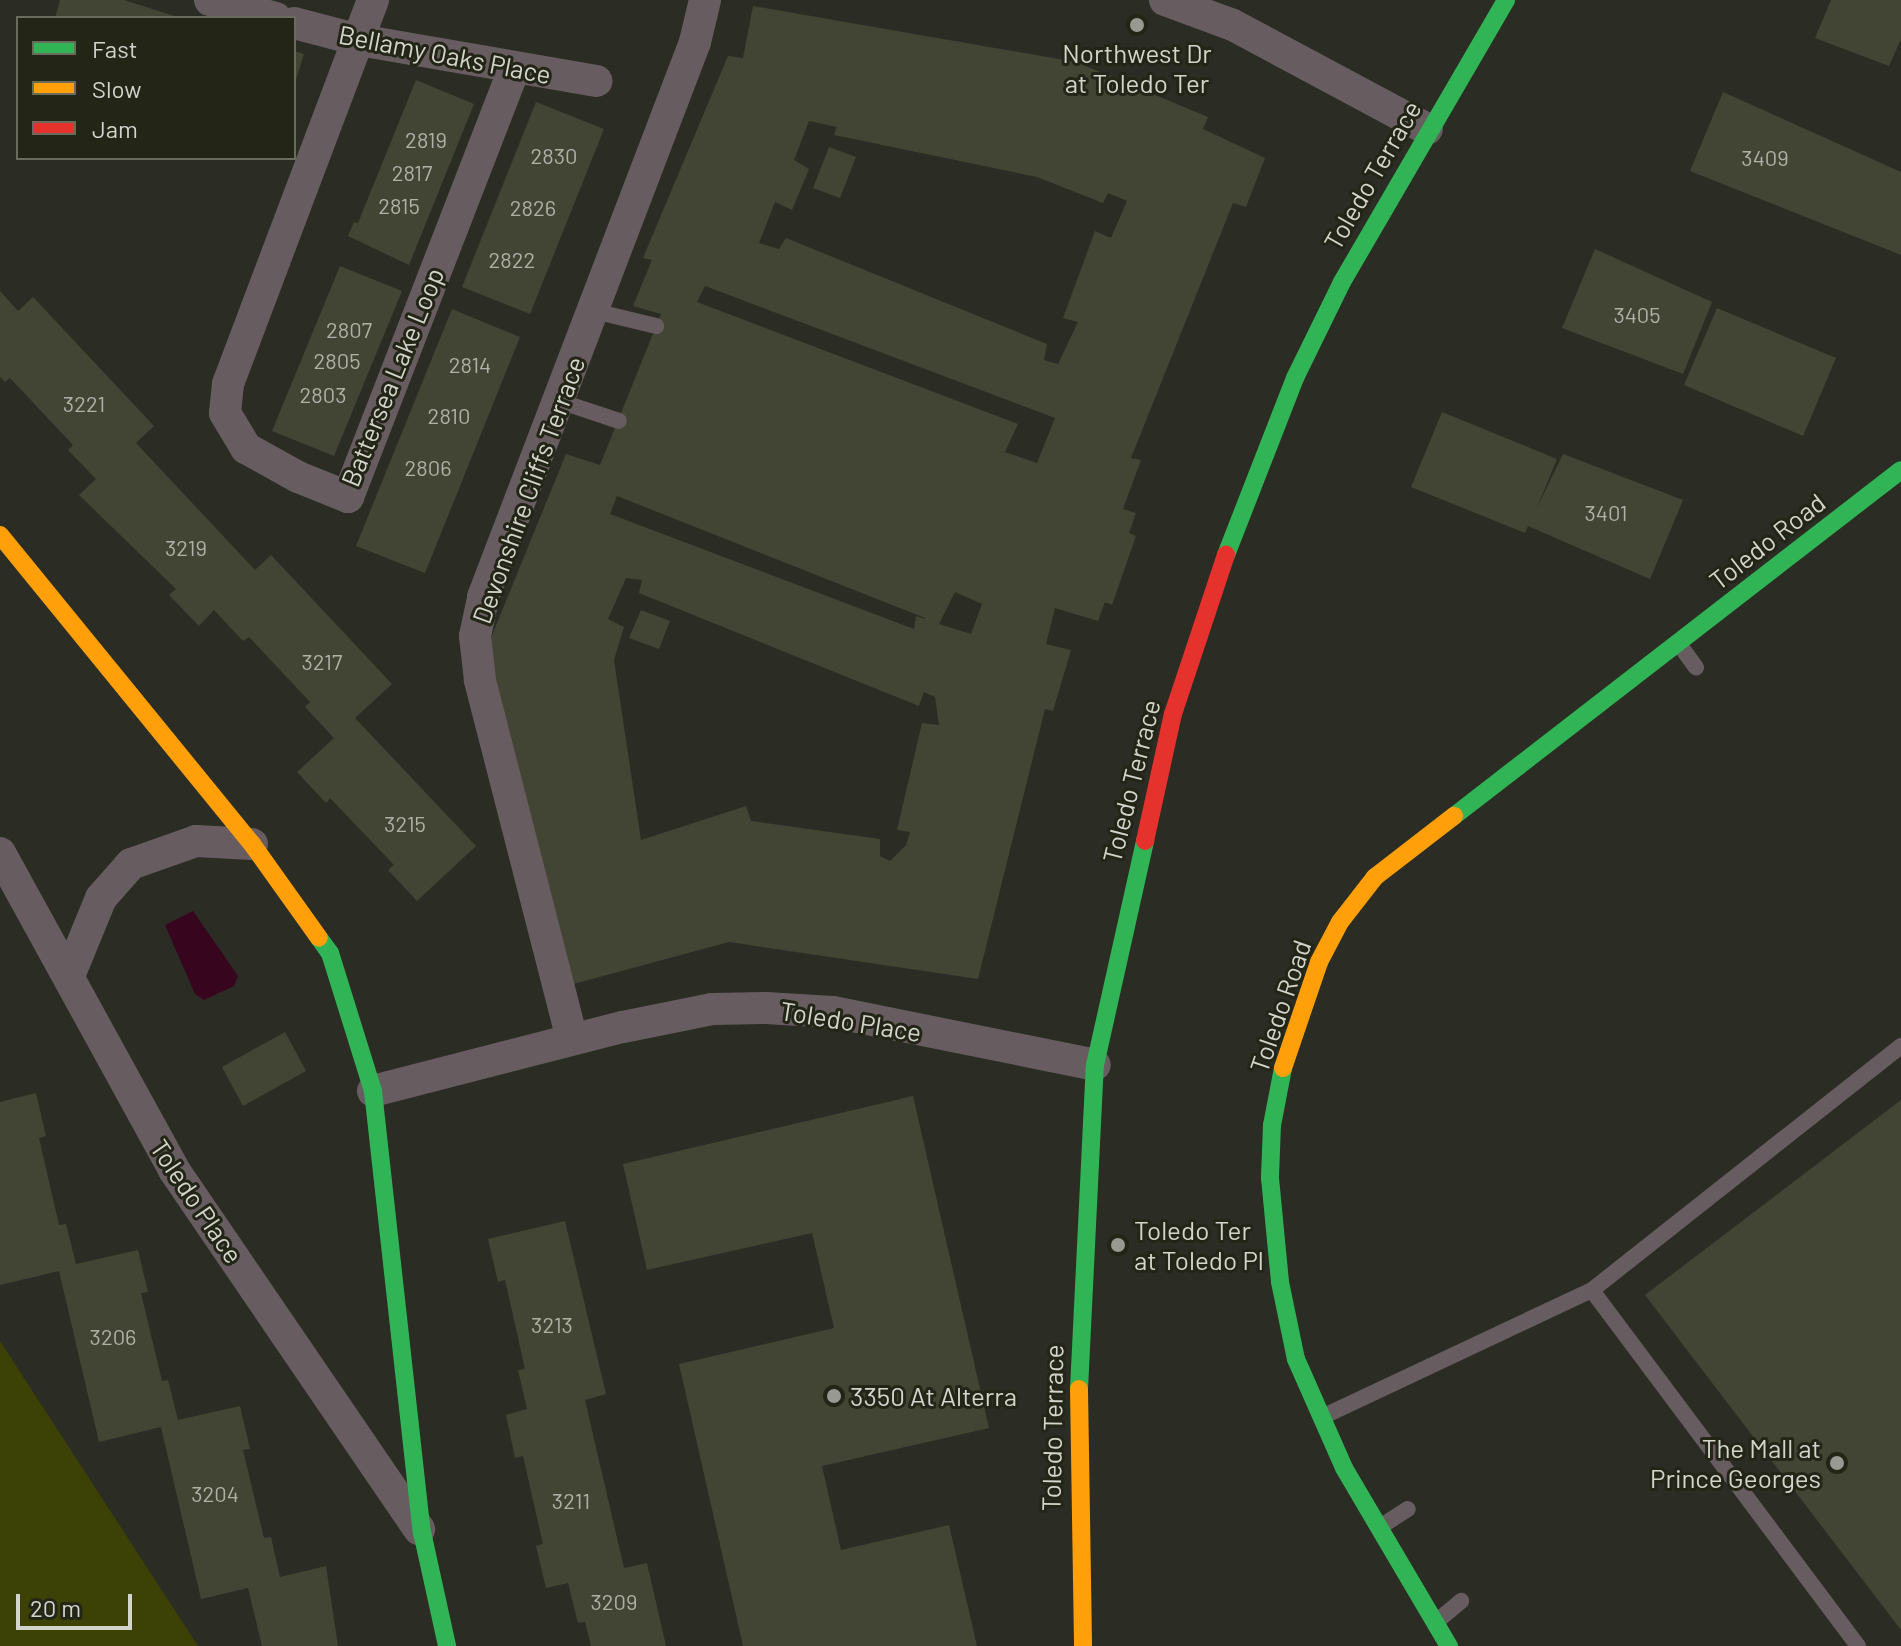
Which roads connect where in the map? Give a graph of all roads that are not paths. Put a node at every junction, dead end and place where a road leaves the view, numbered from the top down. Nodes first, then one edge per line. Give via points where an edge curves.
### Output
1 (210, 0) edge
2 (373, 0) edge
3 (705, 0) edge
4 (1506, 0) edge
5 (1176, 2) edge
6 (269, 16) edge
7 (296, 24) edge
8 (359, 40) junction
9 (514, 69) junction
10 (596, 81) dead end
11 (1427, 129) junction
12 (594, 311) junction
13 (656, 326) dead end
14 (559, 401) junction
15 (619, 421) dead end
16 (1896, 474) edge
17 (1901, 495) edge
18 (0, 535) edge
19 (1809, 541) junction
20 (1818, 560) dead end
21 (1678, 643) junction
22 (1696, 667) dead end
23 (1596, 706) junction
24 (1608, 723) dead end
25 (1508, 774) junction
26 (1516, 792) dead end
27 (1430, 833) junction
28 (252, 844) junction
29 (0, 853) edge
30 (1437, 854) dead end
31 (69, 976) junction
32 (572, 1039) junction
33 (1901, 1046) edge
34 (1095, 1065) junction
35 (373, 1091) junction
36 (1592, 1290) junction
37 (1080, 1332) junction
38 (1105, 1340) dead end
39 (1320, 1417) junction
40 (1408, 1509) dead end
41 (1378, 1528) junction
42 (422, 1532) junction
43 (1461, 1601) dead end
44 (1435, 1623) junction
45 (447, 1646) edge
46 (1083, 1646) edge
47 (1449, 1646) edge
48 (1858, 1646) edge

1 - 6 street
2 - 8 street, Battersea Lake Loop
3 - 12 street, Devonshire Cliffs Terrace via 695,42
4 - 11 street, Toledo Terrace
5 - 11 street via 1233,25
7 - 8 street, Bellamy Oaks Place
8 - 9 street, Bellamy Oaks Place
8 - 9 street, Battersea Lake Loop via 233,366 225,413 246,448 348,497
9 - 10 street, Bellamy Oaks Place
11 - 34 street, Toledo Terrace via 1295,378 1214,584 1150,804
12 - 13 lane
12 - 14 street, Devonshire Cliffs Terrace
14 - 15 lane
14 - 32 street, Devonshire Cliffs Terrace via 483,597 475,636 480,680
16 - 17 lane
16 - 19 street, Toledo Road
18 - 28 street, Toledo Place
19 - 20 lane
19 - 21 street, Toledo Road
21 - 22 lane
21 - 23 street, Toledo Road
23 - 24 lane
23 - 25 street, Toledo Road
25 - 26 lane
25 - 27 street, Toledo Road
27 - 30 lane
27 - 39 street, Toledo Road via 1375,877 1340,922 1279,1081 1270,1178 1283,1298 1296,1359
28 - 31 street via 196,841 131,864 101,898
28 - 35 street, Toledo Place via 330,953
29 - 31 street, Toledo Place
31 - 42 street, Toledo Place via 120,1080 174,1170
32 - 34 street, Toledo Place via 712,1009 801,1008
32 - 35 street, Toledo Place
33 - 36 lane
34 - 37 street, Toledo Terrace
35 - 42 street, Toledo Place
36 - 39 lane
36 - 48 lane
37 - 38 lane
37 - 46 street, Toledo Terrace via 1076,1518
39 - 41 street, Toledo Road
40 - 41 lane
41 - 44 street, Toledo Road
42 - 45 street, Toledo Place
43 - 44 lane
44 - 47 street, Toledo Road

